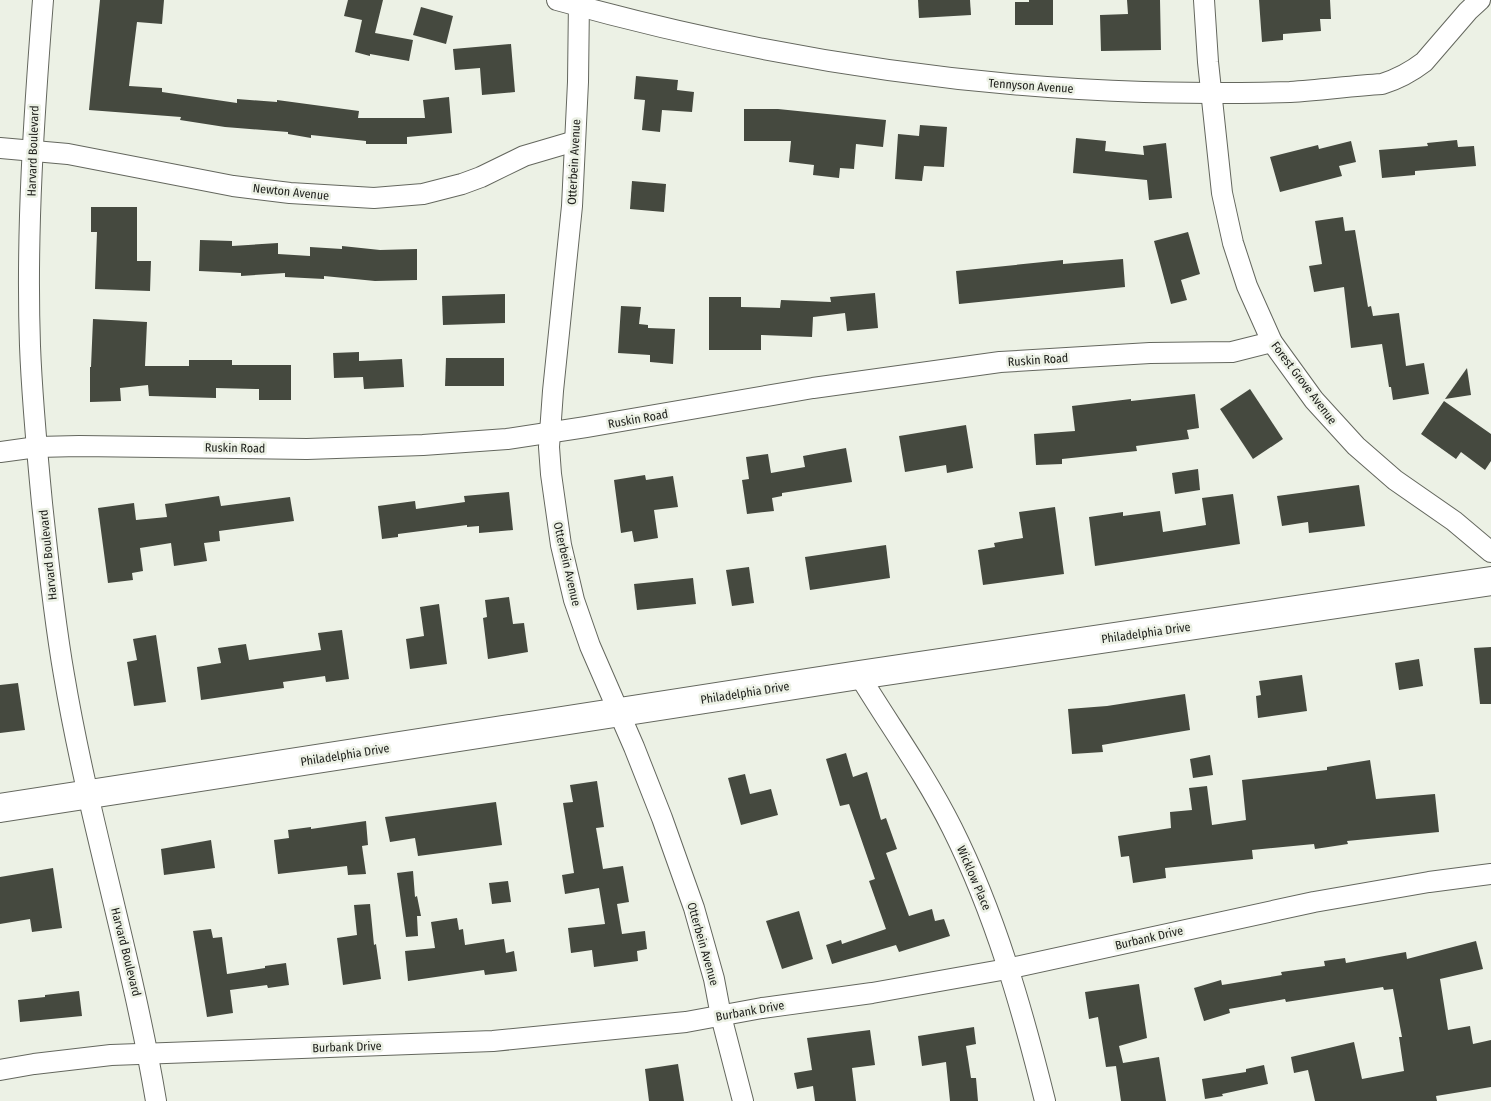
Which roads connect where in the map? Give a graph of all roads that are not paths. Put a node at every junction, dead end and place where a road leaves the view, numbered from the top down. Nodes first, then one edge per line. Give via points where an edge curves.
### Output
1 (43, 0) edge
2 (557, 0) edge
3 (1204, 0) edge
4 (1480, 0) edge
5 (579, 3) edge
6 (1211, 94) junction
7 (575, 141) junction
8 (0, 148) edge
9 (32, 152) junction
10 (1272, 342) junction
11 (550, 433) junction
12 (37, 447) junction
13 (0, 452) edge
14 (1491, 552) edge
15 (1491, 581) edge
16 (859, 675) junction
17 (619, 712) junction
18 (88, 795) junction
19 (0, 808) edge
20 (1491, 874) edge
21 (1007, 969) junction
22 (721, 1016) junction
23 (148, 1054) junction
24 (0, 1070) edge
25 (156, 1101) edge
26 (743, 1101) edge
27 (1045, 1101) edge

1 - 9 street, Harvard Boulevard
2 - 5 street, Tennyson Avenue
3 - 6 street, Forest Grove Avenue
4 - 6 street, Tennyson Avenue via 1416,69 1382,84 1290,92
5 - 6 street, Tennyson Avenue via 639,22 755,49 934,78 1038,87
5 - 7 street, Otterbein Avenue
6 - 10 street, Forest Grove Avenue via 1220,177 1233,243 1247,286
7 - 9 street, Newton Avenue via 524,156 462,184 423,194 380,198 233,186 68,154
7 - 11 street, Otterbein Avenue via 572,206
8 - 9 street, Newton Avenue
9 - 12 street, Harvard Boulevard via 30,345
10 - 11 street, Ruskin Road via 1232,352 1150,353 1000,362 813,388
10 - 14 street, Forest Grove Avenue via 1314,400 1356,446 1394,480
11 - 12 street, Ruskin Road via 423,446 317,449
11 - 17 street, Otterbein Avenue via 551,474 561,545 574,600
12 - 13 street, Ruskin Road
12 - 18 street, Harvard Boulevard via 50,578
15 - 16 main road, Philadelphia Drive
16 - 17 main road, Philadelphia Drive
16 - 21 street, Wicklow Place via 902,740 951,826 984,898
17 - 18 main road, Philadelphia Drive
17 - 22 street, Otterbein Avenue via 694,908
18 - 19 main road, Philadelphia Drive
18 - 23 street, Harvard Boulevard
20 - 21 street, Burbank Drive via 1304,904
21 - 22 street, Burbank Drive
21 - 27 street, Wicklow Place
22 - 23 street, Burbank Drive via 677,1024 493,1041
22 - 26 street, Otterbein Avenue
23 - 24 street, Burbank Drive via 111,1055
23 - 25 street, Harvard Boulevard

